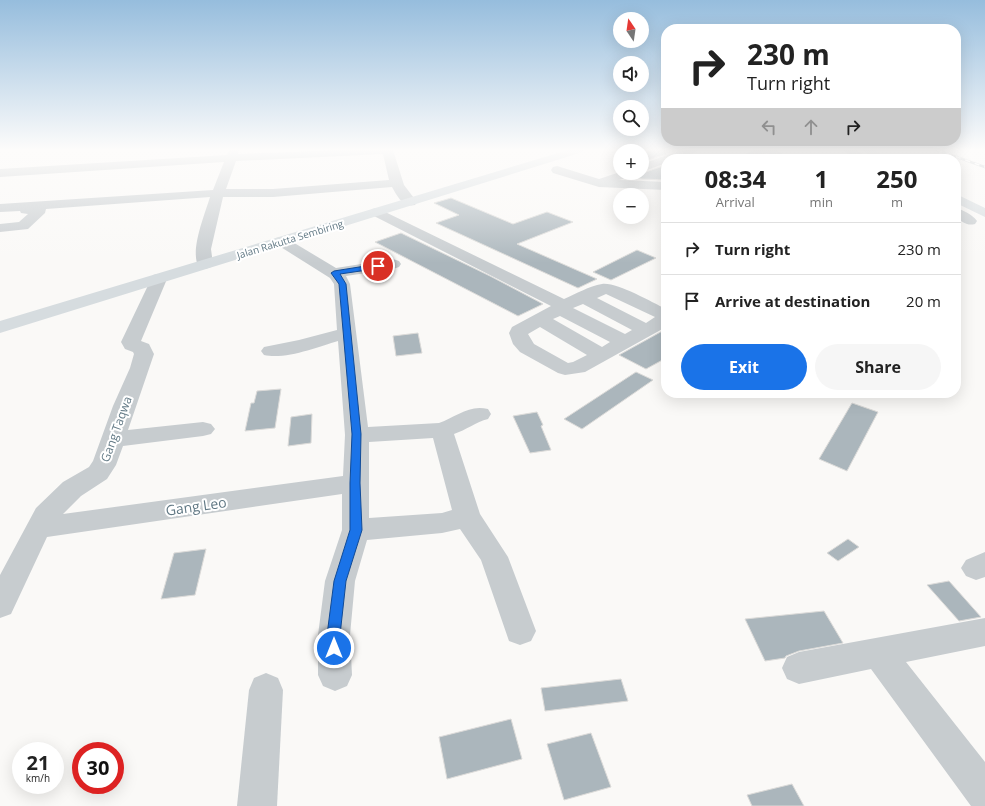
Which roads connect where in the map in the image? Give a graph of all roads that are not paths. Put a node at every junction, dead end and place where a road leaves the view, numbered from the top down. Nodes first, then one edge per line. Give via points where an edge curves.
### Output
1 (220, 188) edge
2 (339, 188) edge
3 (398, 188) edge
4 (457, 188) edge
5 (218, 193) junction
6 (410, 202) junction
7 (961, 202) edge
8 (0, 208) edge
9 (23, 210) dead end
10 (383, 210) junction
11 (985, 213) edge
12 (961, 215) edge
13 (970, 221) dead end
14 (0, 228) edge
15 (281, 241) junction
16 (206, 264) junction
17 (393, 264) dead end
18 (334, 273) junction
19 (159, 280) junction
20 (571, 303) junction
21 (661, 313) edge
22 (539, 320) junction
23 (661, 321) edge
24 (0, 327) edge
25 (646, 330) junction
26 (346, 333) junction
27 (625, 342) junction
28 (271, 351) dead end
29 (602, 354) junction
30 (480, 414) dead end
31 (203, 429) dead end
32 (440, 430) junction
33 (357, 434) junction
34 (114, 439) junction
35 (355, 483) junction
36 (467, 517) junction
37 (38, 528) junction
38 (356, 530) junction
39 (0, 605) edge
40 (520, 630) dead end
41 (985, 632) edge
42 (878, 653) junction
43 (799, 668) dead end
44 (335, 675) dead end
45 (266, 690) dead end
46 (985, 793) edge
47 (257, 806) edge

1 - 5 street
2 - 5 street via 273,193
3 - 6 street
4 - 6 main road, Jalan Rakutta Sembiring
5 - 8 street
5 - 16 street via 203,249
6 - 10 main road, Jalan Rakutta Sembiring
7 - 11 main road
9 - 14 street via 40,210 23,226
10 - 15 main road, Jalan Rakutta Sembiring
10 - 20 street
12 - 13 street
15 - 16 main road, Jalan Rakutta Sembiring
15 - 18 street
16 - 19 main road, Jalan Rakutta Sembiring
17 - 18 street
18 - 26 street via 342,284
19 - 24 main road, Jalan Rakutta Sembiring
19 - 34 street, Gang Taqwa via 131,342 132,345 142,348 144,354
20 - 21 street via 599,290 609,289
20 - 22 street
20 - 25 street
20 - 27 street
22 - 29 street
22 - 29 street via 519,331 518,336 527,348 559,366 565,369 578,368
23 - 25 street
25 - 27 street
26 - 28 street via 301,346
26 - 33 street
27 - 29 street
30 - 32 street
31 - 34 street
32 - 33 street
32 - 36 street
33 - 35 street
34 - 37 street, Gang Taqwa via 98,473 72,489 46,515
35 - 37 street, Gang Leo
35 - 38 street
36 - 38 street via 442,523
36 - 40 street via 494,557
37 - 39 street, Gang Taqwa
38 - 44 street via 340,581 334,635
41 - 42 street
42 - 43 street
42 - 46 street
45 - 47 street

